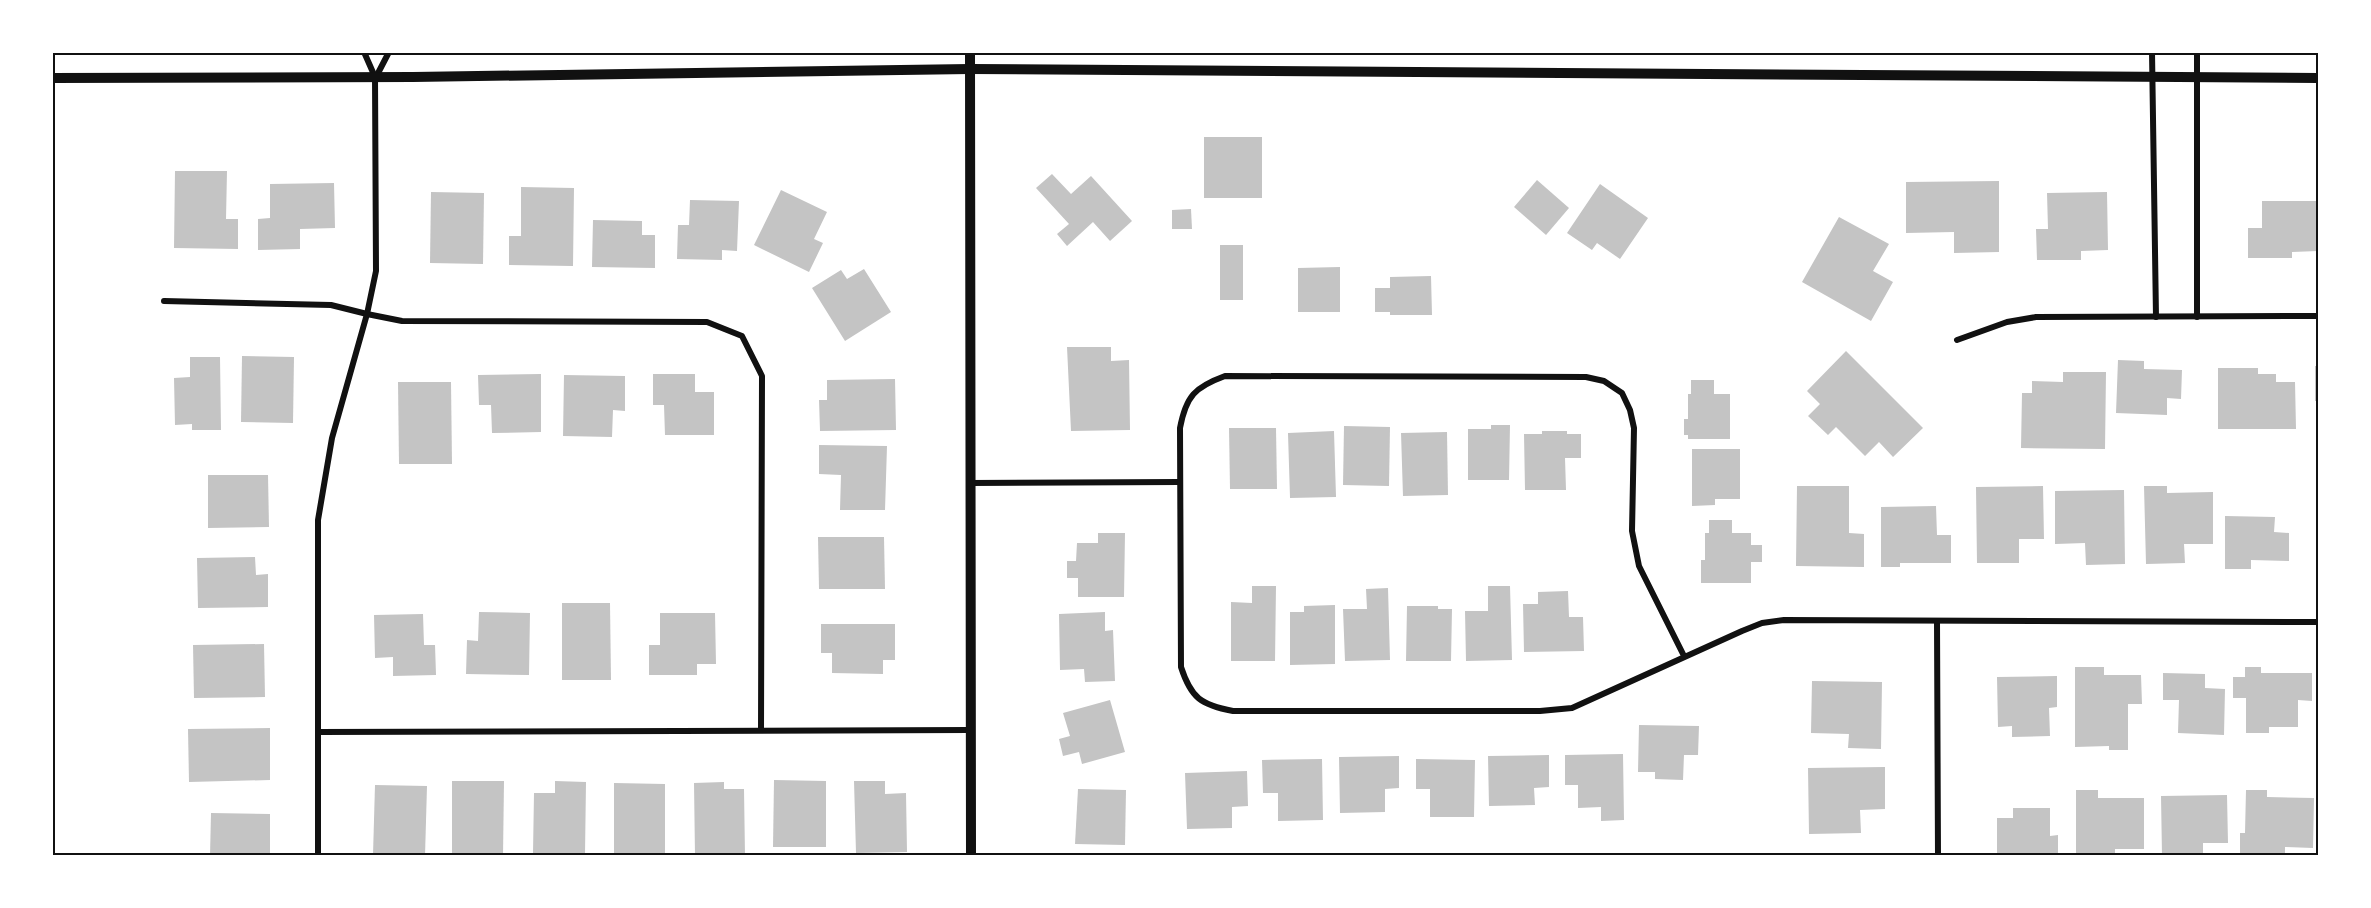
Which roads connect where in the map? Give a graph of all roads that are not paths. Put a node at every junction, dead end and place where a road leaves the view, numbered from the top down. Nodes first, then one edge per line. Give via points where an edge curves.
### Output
1 (364, 52) edge
2 (389, 52) edge
3 (970, 52) edge
4 (2152, 52) edge
5 (2197, 52) edge
6 (970, 69) junction
7 (375, 77) junction
8 (52, 78) edge
9 (2152, 78) junction
10 (2197, 78) junction
11 (2319, 78) edge
12 (164, 301) dead end
13 (367, 314) junction
14 (2319, 316) edge
15 (2156, 317) junction
16 (2196, 317) junction
17 (1957, 340) dead end
18 (1180, 482) junction
19 (970, 483) junction
20 (1937, 621) junction
21 (2319, 621) edge
22 (1684, 656) junction
23 (761, 730) junction
24 (970, 730) junction
25 (318, 732) junction
26 (318, 855) edge
27 (971, 855) edge
28 (1938, 855) edge

1 - 7 street
2 - 7 street
3 - 6 street
4 - 9 street
5 - 10 street
6 - 7 street
6 - 9 street
6 - 19 street
7 - 8 street
7 - 13 street via 376,271
9 - 10 street
9 - 15 street
10 - 11 street
10 - 16 street
12 - 13 street via 331,305
13 - 23 street via 402,321 707,322 742,336 762,376
13 - 25 street via 332,438 318,520
14 - 16 street
15 - 16 street
15 - 17 street via 2036,317 2007,322
18 - 19 street
18 - 22 street via 1181,667 1187,686 1199,700 1216,708 1572,708
18 - 22 street via 1184,407 1208,382 1226,376 1551,376 1604,381 1622,393 1634,428 1632,531 1639,566
19 - 24 street
20 - 21 street
20 - 22 street via 1773,622
20 - 28 street
23 - 24 street
23 - 25 street
24 - 27 street
25 - 26 street

